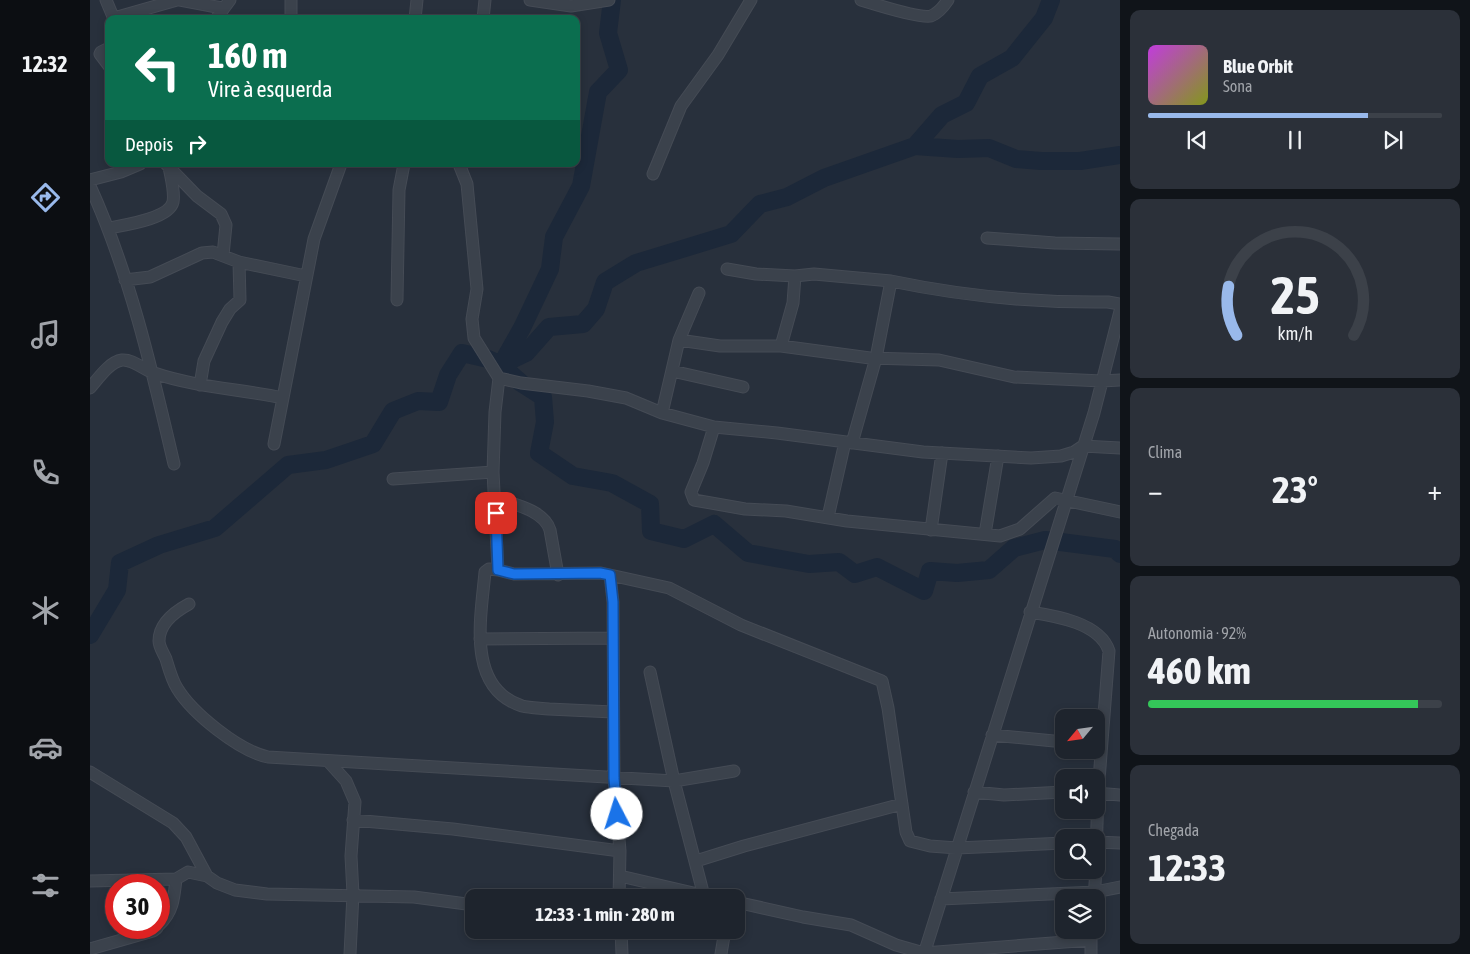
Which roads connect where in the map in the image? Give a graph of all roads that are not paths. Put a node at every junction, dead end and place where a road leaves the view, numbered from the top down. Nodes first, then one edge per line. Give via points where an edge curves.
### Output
1 (106, 0) edge
2 (179, 0) edge
3 (291, 0) edge
4 (417, 0) edge
5 (485, 0) edge
6 (530, 0) edge
7 (609, 0) edge
8 (751, 0) edge
9 (861, 0) edge
10 (948, 0) edge
11 (226, 4) edge
12 (113, 15) edge
13 (125, 15) edge
14 (219, 15) edge
15 (290, 15) edge
16 (415, 15) edge
17 (483, 15) edge
18 (105, 50) edge
19 (105, 61) edge
20 (133, 167) edge
21 (168, 167) edge
22 (170, 167) edge
23 (340, 167) edge
24 (403, 167) edge
25 (459, 167) edge
26 (653, 174) dead end
27 (90, 180) edge
28 (90, 186) edge
29 (109, 228) junction
30 (987, 238) dead end
31 (1120, 244) edge
32 (223, 255) junction
33 (239, 262) junction
34 (727, 269) dead end
35 (306, 276) junction
36 (795, 276) junction
37 (125, 280) junction
38 (891, 282) junction
39 (699, 293) dead end
40 (397, 300) dead end
41 (1120, 304) edge
42 (1120, 311) edge
43 (1117, 332) edge
44 (679, 340) junction
45 (781, 346) junction
46 (876, 358) junction
47 (672, 371) junction
48 (152, 373) junction
49 (499, 378) junction
50 (1120, 380) edge
51 (1102, 381) junction
52 (200, 385) junction
53 (743, 386) dead end
54 (90, 388) edge
55 (283, 398) junction
56 (662, 413) junction
57 (714, 427) junction
58 (848, 442) junction
59 (274, 444) dead end
60 (1083, 446) junction
61 (1120, 448) edge
62 (942, 453) junction
63 (998, 456) junction
64 (174, 464) dead end
65 (493, 472) junction
66 (393, 480) dead end
67 (495, 498) junction
68 (1066, 501) junction
69 (1120, 512) edge
70 (828, 517) junction
71 (930, 530) junction
72 (985, 534) junction
73 (498, 570) junction
74 (558, 575) junction
75 (610, 575) junction
76 (189, 604) dead end
77 (1030, 612) junction
78 (613, 638) junction
79 (480, 639) junction
80 (1114, 664) edge
81 (650, 672) dead end
82 (613, 712) junction
83 (1105, 713) edge
84 (992, 736) junction
85 (1055, 741) edge
86 (328, 761) junction
87 (734, 771) dead end
88 (90, 772) edge
89 (614, 778) junction
90 (674, 781) junction
91 (974, 792) junction
92 (1055, 792) edge
93 (1105, 794) edge
94 (1120, 795) edge
95 (902, 804) junction
96 (353, 820) junction
97 (1105, 842) edge
98 (1055, 843) edge
99 (1120, 843) edge
100 (957, 848) junction
101 (620, 851) junction
102 (696, 861) junction
103 (206, 876) junction
104 (620, 876) junction
105 (176, 879) junction
106 (90, 882) edge
107 (1120, 886) edge
108 (619, 889) edge
109 (675, 889) edge
110 (706, 889) edge
111 (1105, 891) edge
112 (353, 894) junction
113 (1055, 896) edge
114 (941, 898) junction
115 (745, 904) edge
116 (465, 905) edge
117 (170, 911) edge
118 (127, 939) edge
119 (621, 939) edge
120 (724, 939) edge
121 (1056, 939) edge
122 (1091, 939) edge
123 (92, 950) edge
124 (350, 954) edge
125 (622, 954) edge
126 (721, 954) edge
127 (924, 954) edge
128 (1091, 954) edge

1 - 12 street
2 - 11 street
2 - 13 street
3 - 15 street
4 - 16 street
5 - 17 street
6 - 7 street via 571,6
8 - 26 street via 718,55 681,106
9 - 10 street via 918,16 939,12
11 - 14 street
18 - 19 street via 100,54
20 - 27 street
21 - 29 street via 171,207 149,219
22 - 32 street via 225,222
23 - 35 street via 314,239
24 - 40 street via 399,190
25 - 49 street via 466,184 477,289 472,319 474,338
28 - 29 street
29 - 37 street
30 - 31 street
32 - 33 street
32 - 37 street via 202,253 156,275
33 - 35 street
33 - 52 street via 240,300 222,322 204,361
34 - 36 street
35 - 55 street
36 - 38 street via 814,274
36 - 45 street via 793,303
37 - 48 street
38 - 41 street via 1030,302
38 - 46 street
39 - 44 street
42 - 43 street
43 - 51 street
44 - 45 street via 720,346
44 - 47 street
45 - 46 street
46 - 51 street via 939,360 1014,377
46 - 58 street
47 - 53 street
47 - 56 street
48 - 52 street
48 - 54 street via 122,360
48 - 64 street
49 - 56 street via 626,398
49 - 65 street via 494,412
50 - 51 street
51 - 60 street
52 - 55 street
55 - 59 street
56 - 57 street
57 - 58 street
57 - 70 street via 691,492 694,500 745,509
58 - 62 street
58 - 70 street
60 - 61 street
60 - 63 street via 1061,456
60 - 68 street
62 - 63 street
62 - 71 street
63 - 72 street
65 - 66 street
65 - 67 street
67 - 73 street
67 - 74 street via 522,506 547,523
68 - 69 street
68 - 72 street via 1053,499 1012,534
68 - 77 street
70 - 71 street
71 - 72 street
73 - 74 street via 514,574
73 - 79 street via 485,572
74 - 75 street
75 - 78 street
75 - 95 street via 669,588 742,625 880,679 886,693
76 - 86 street via 174,613 162,629 159,642 176,687 187,702 254,754
77 - 80 street via 1070,619 1101,637
77 - 84 street
78 - 79 street
78 - 82 street
79 - 82 street via 487,674 497,691 507,699 524,706
80 - 83 street
81 - 90 street
82 - 89 street
84 - 85 street
84 - 91 street
86 - 89 street
86 - 96 street via 352,792 355,802
87 - 90 street
88 - 103 street via 173,822 186,837
89 - 90 street
89 - 101 street
90 - 102 street
91 - 92 street via 1004,795
91 - 100 street
93 - 94 street
95 - 100 street via 910,841
95 - 102 street
96 - 101 street via 463,830
96 - 112 street
97 - 99 street
98 - 100 street
100 - 114 street
101 - 104 street
102 - 110 street
103 - 105 street via 188,872
103 - 112 street via 235,890 266,894
104 - 108 street
104 - 109 street
105 - 106 street
105 - 117 street
107 - 111 street
112 - 116 street via 414,897
112 - 124 street
113 - 114 street
114 - 127 street
115 - 127 street via 851,925
118 - 123 street
119 - 125 street
120 - 126 street
121 - 127 street
122 - 128 street

